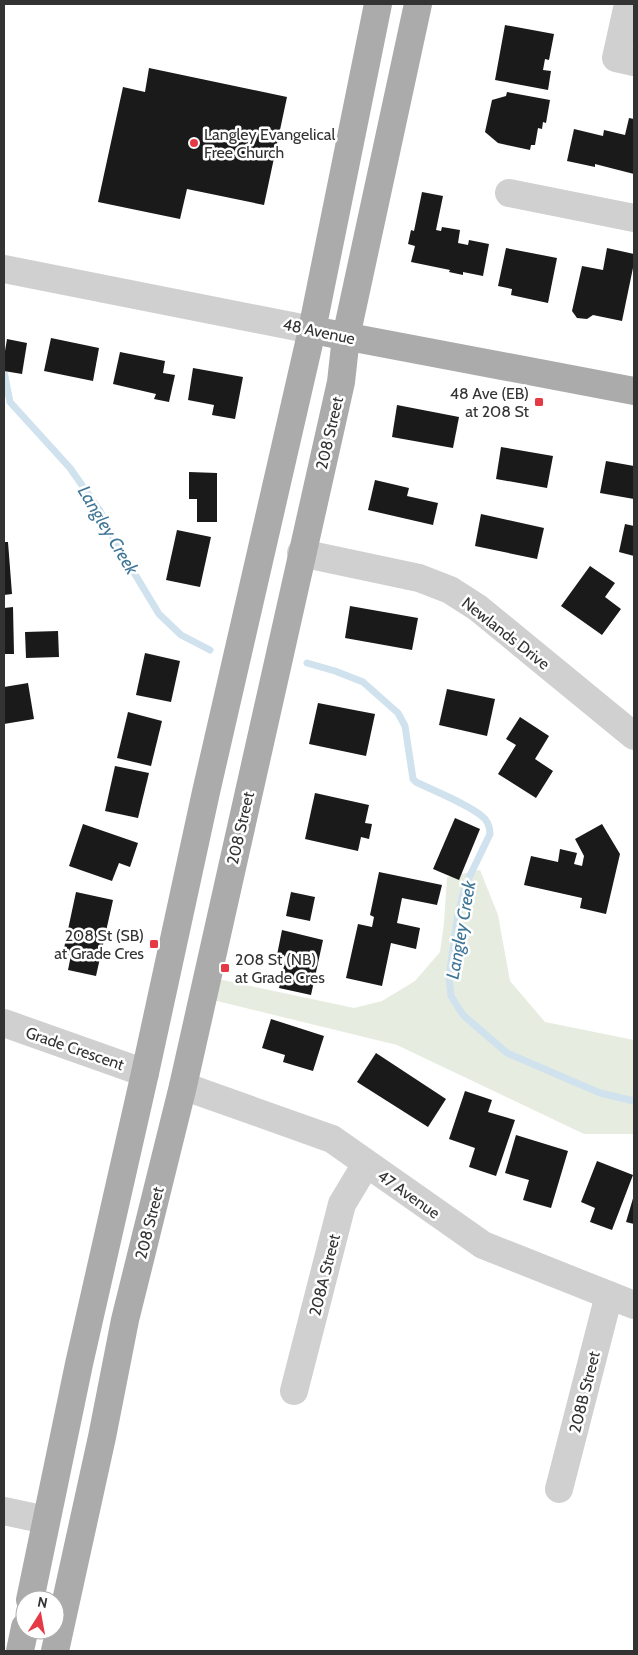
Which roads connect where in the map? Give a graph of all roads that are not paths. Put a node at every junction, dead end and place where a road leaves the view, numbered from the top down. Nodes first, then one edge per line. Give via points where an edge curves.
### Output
1 (378, 4) edge
2 (418, 4) edge
3 (628, 4) edge
4 (625, 60) edge
5 (509, 193) dead end
6 (634, 218) edge
7 (4, 269) edge
8 (312, 330) junction
9 (346, 338) junction
10 (634, 391) edge
11 (301, 554) junction
12 (634, 736) edge
13 (206, 792) junction
14 (4, 1023) edge
15 (145, 1073) junction
16 (183, 1086) junction
17 (366, 1164) junction
18 (609, 1295) junction
19 (634, 1305) edge
20 (125, 1320) junction
21 (294, 1391) dead end
22 (102, 1437) junction
23 (559, 1488) dead end
24 (4, 1511) edge
25 (46, 1520) junction
26 (32, 1590) edge
27 (55, 1651) edge

1 - 8 main road
2 - 9 main road, 208 Street
3 - 4 street
5 - 6 street
7 - 8 street, 48 Avenue
8 - 9 main road, 48 Avenue
8 - 13 main road
9 - 10 main road, 48 Avenue
9 - 11 main road, 208 Street via 341,382
11 - 12 street, Newlands Drive via 419,578 450,590 478,608
11 - 16 main road, 208 Street
13 - 15 main road
13 - 16 main road via 190,957 168,1057
14 - 15 street, Grade Crescent
15 - 20 main road via 154,1115 132,1210
15 - 25 main road
16 - 17 street, 47 Avenue via 332,1139
16 - 20 main road, 208 Street
17 - 18 street, 47 Avenue via 483,1246
17 - 21 street, 208A Street via 342,1204
18 - 19 street, 47 Avenue
18 - 23 street, 208B Street
20 - 22 main road, 208 Street
22 - 25 main road via 64,1510
22 - 27 main road, 208 Street
24 - 25 street
25 - 26 main road

